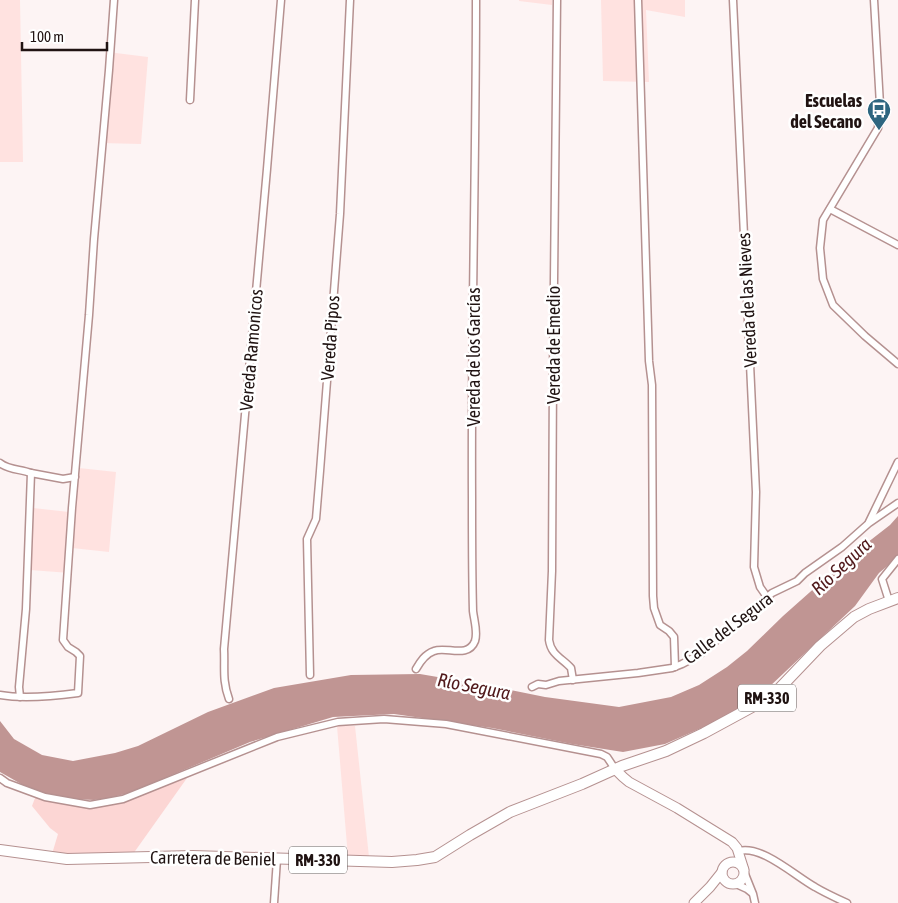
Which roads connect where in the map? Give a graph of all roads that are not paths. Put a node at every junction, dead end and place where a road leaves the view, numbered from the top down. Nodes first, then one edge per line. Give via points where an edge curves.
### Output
1 (114, 0) edge
2 (195, 0) edge
3 (281, 0) edge
4 (350, 0) edge
5 (476, 0) edge
6 (557, 0) edge
7 (638, 0) edge
8 (733, 0) edge
9 (874, 0) edge
10 (190, 100) dead end
11 (830, 209) junction
12 (898, 245) edge
13 (898, 364) edge
14 (898, 462) edge
15 (0, 463) edge
16 (31, 473) junction
17 (75, 477) junction
18 (898, 503) edge
19 (869, 523) junction
20 (898, 559) edge
21 (767, 597) junction
22 (894, 599) edge
23 (675, 667) junction
24 (416, 670) dead end
25 (310, 675) dead end
26 (573, 680) junction
27 (532, 687) dead end
28 (1, 696) edge
29 (20, 697) junction
30 (229, 699) dead end
31 (615, 769) junction
32 (0, 778) edge
33 (0, 850) edge
34 (739, 852) junction
35 (760, 853) junction
36 (277, 859) junction
37 (731, 862) junction
38 (744, 869) junction
39 (722, 872) junction
40 (732, 884) junction
41 (710, 887) junction
42 (753, 894) junction
43 (274, 903) edge
44 (694, 903) edge
45 (754, 903) edge
46 (847, 903) edge

1 - 17 street
2 - 10 street
3 - 30 street, Vereda Ramonicos via 224,649 225,690
4 - 25 street, Vereda Pipos via 340,214 320,471 316,519 307,538
5 - 24 street, Vereda de los Garcías via 472,439 475,642 467,650 434,651 423,658
6 - 26 street, Vereda de Emedio via 550,647 571,668
7 - 23 street via 652,385 653,596 660,626 674,637
8 - 21 street, Vereda de las Nieves via 756,492 754,568
9 - 11 street via 880,105 878,128
11 - 12 street
11 - 13 street via 823,220 820,248 823,279 833,305
14 - 19 street
15 - 16 street
16 - 17 street
16 - 29 street
17 - 29 street via 64,640 80,656 78,693
18 - 19 street, Calle del Segura
19 - 21 street, Calle del Segura via 798,581
20 - 22 street via 882,579
21 - 23 street, Calle del Segura via 699,655
22 - 31 main road, RM-330 via 861,612 763,701 679,746
23 - 26 street, Calle del Segura
26 - 27 street, Calle del Segura
28 - 29 street
31 - 32 street via 601,754 446,724 384,719 338,722 277,737 123,799 90,805 45,797
31 - 34 street via 629,782 729,840
31 - 36 main road, Carretera de Beniel / RM-330 via 510,812 430,858 392,862
33 - 36 main road, Carretera de Beniel / RM-330 via 67,859 193,856
34 - 35 street
34 - 37 street
34 - 38 street
35 - 38 street via 747,854 743,859
35 - 46 street via 814,887
36 - 43 street
37 - 38 street via 738,862
37 - 39 street
38 - 40 street via 742,881
38 - 42 street
39 - 40 street via 724,879
39 - 41 street
40 - 41 street
40 - 42 street
41 - 44 street
42 - 45 street

